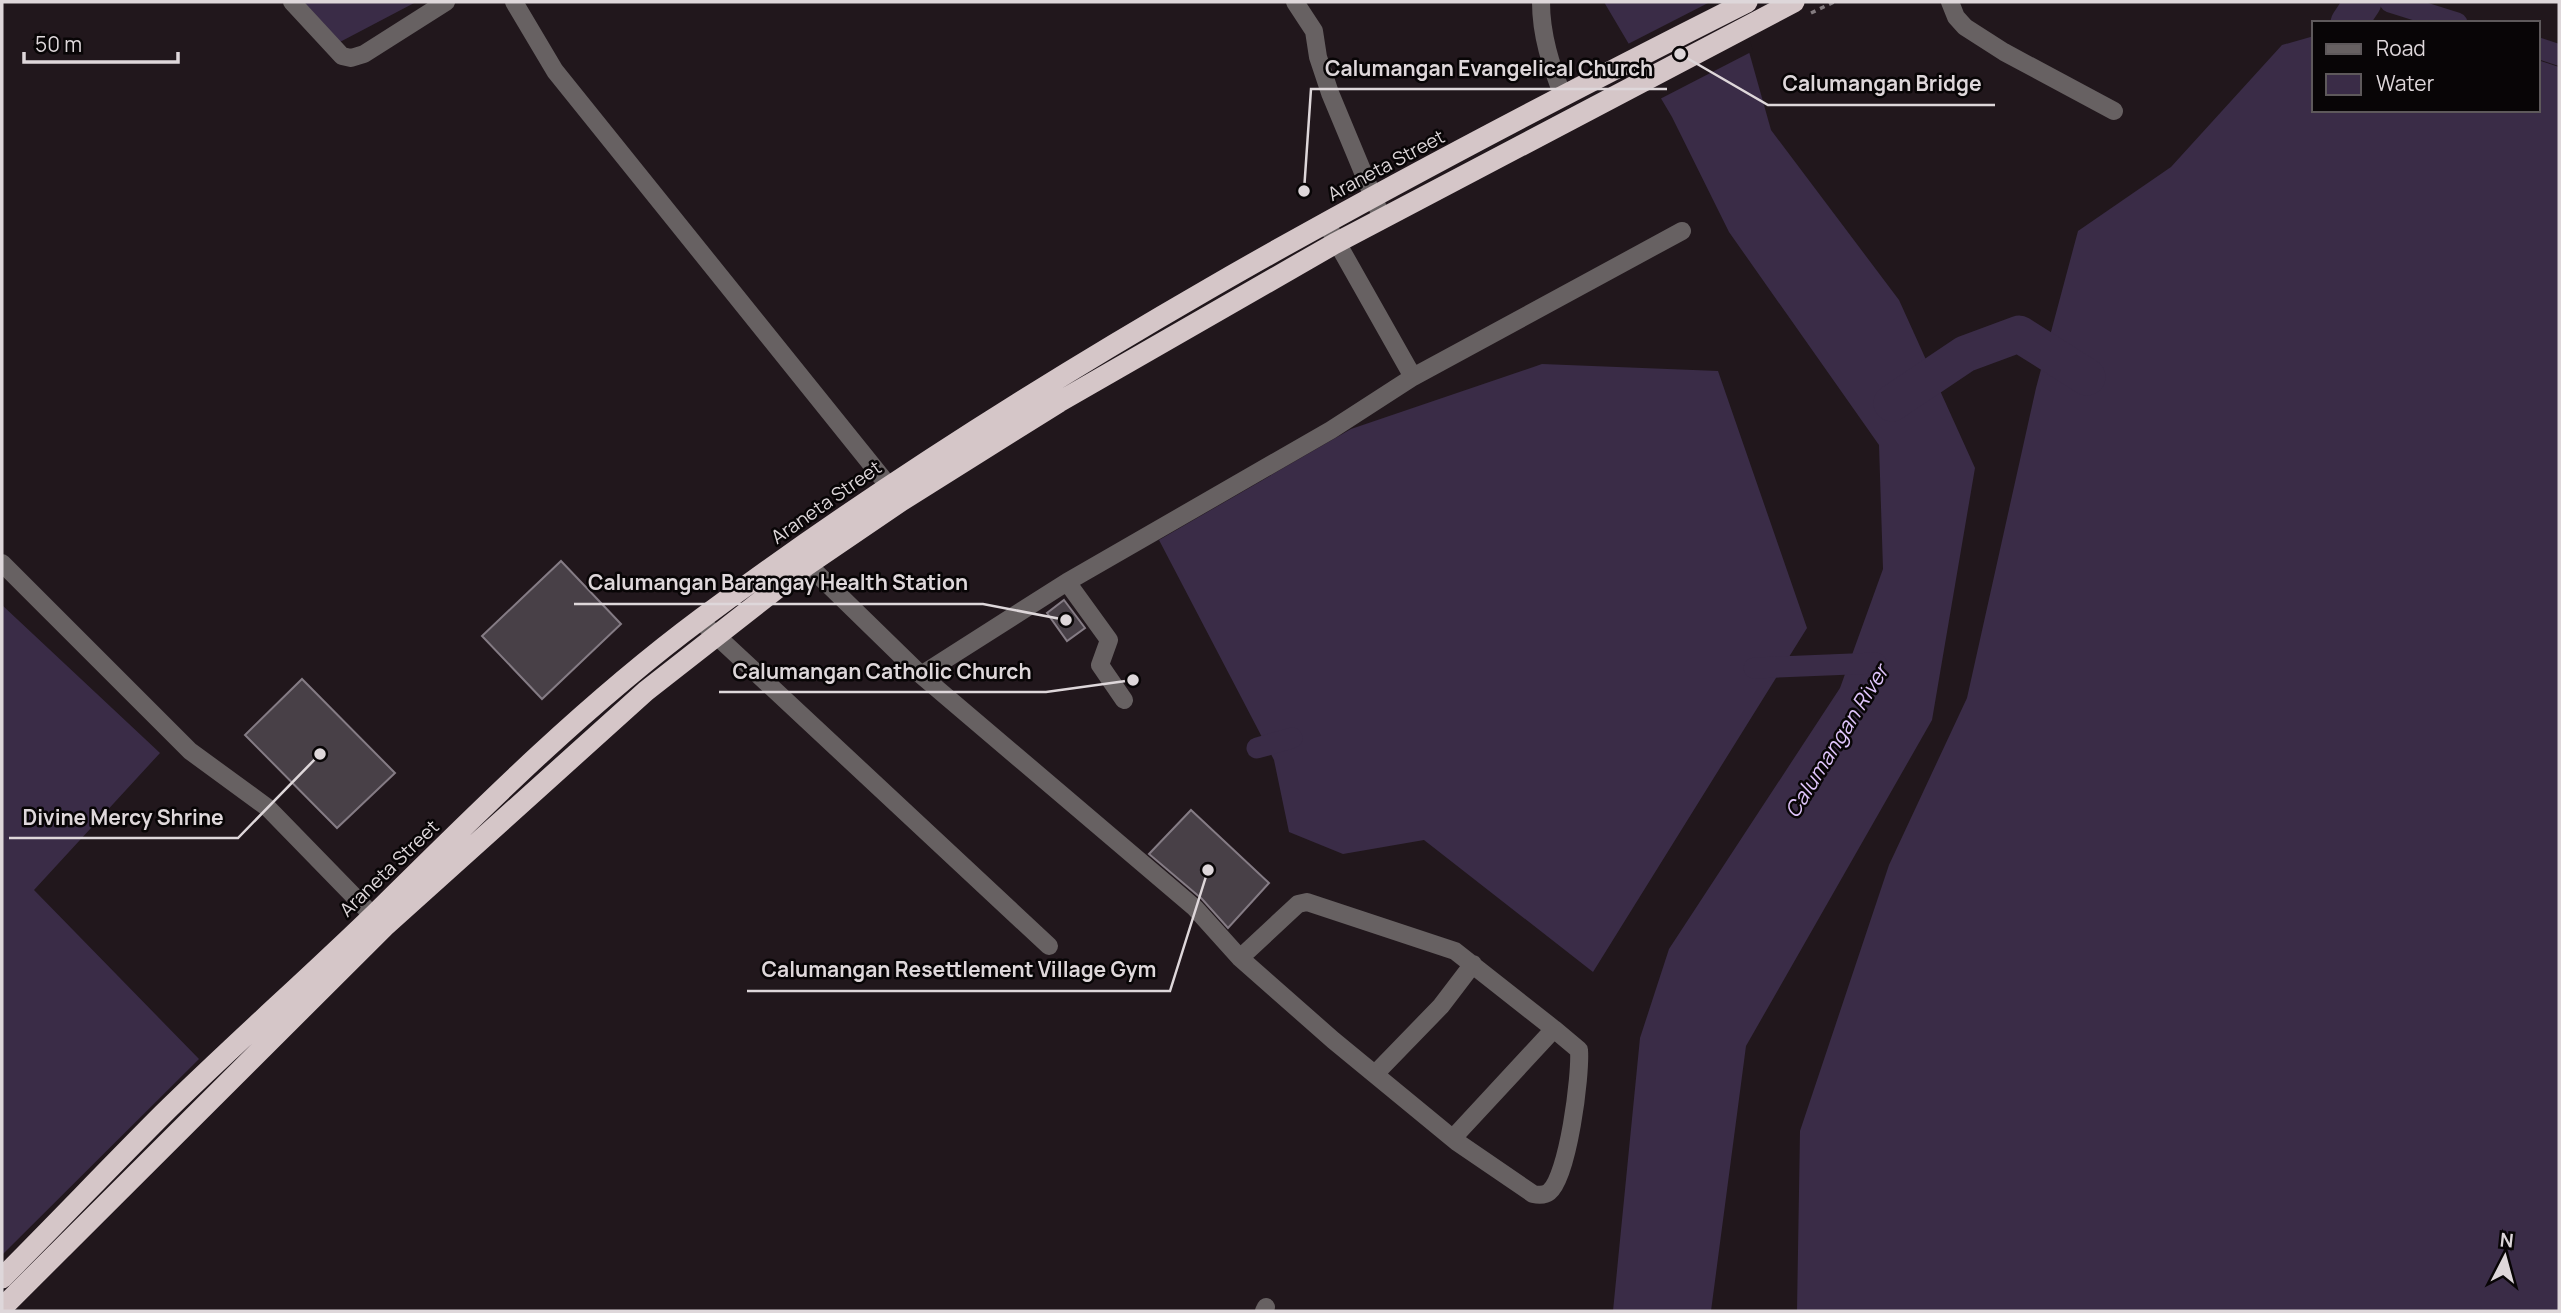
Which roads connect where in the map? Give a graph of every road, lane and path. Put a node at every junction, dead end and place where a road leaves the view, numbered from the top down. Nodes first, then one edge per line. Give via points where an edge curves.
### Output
1 (292, 2) edge
2 (446, 2) edge
3 (514, 2) edge
4 (1295, 2) edge
5 (1541, 2) edge
6 (1747, 2) edge
7 (1794, 2) edge
8 (1950, 2) edge
9 (1563, 96) junction
10 (2114, 111) dead end
11 (1372, 199) junction
12 (1382, 218) junction
13 (1326, 223) junction
14 (1682, 231) dead end
15 (1336, 243) junction
16 (1413, 377) junction
17 (886, 482) junction
18 (801, 558) junction
19 (2, 563) edge
20 (1067, 582) junction
21 (699, 620) junction
22 (716, 636) junction
23 (921, 675) junction
24 (1124, 700) dead end
25 (379, 921) junction
26 (1049, 946) dead end
27 (1240, 957) junction
28 (1473, 964) junction
29 (1554, 1029) junction
30 (1376, 1073) junction
31 (1453, 1139) junction
32 (2, 1278) edge
33 (2, 1308) edge

1 - 2 street via 338,53 351,58
3 - 17 street via 555,71
4 - 11 street via 1314,32 1330,93
5 - 9 street via 1545,41
6 - 9 highway, Araneta Street
7 - 12 highway
8 - 10 street via 1965,27
9 - 11 highway, Araneta Street
11 - 12 street
11 - 13 highway, Araneta Street
12 - 15 highway
13 - 15 street
13 - 17 highway, Araneta Street via 1144,324
14 - 16 street
15 - 16 street
15 - 17 highway via 1059,402
16 - 20 street via 1331,430
17 - 18 highway
18 - 21 highway, Araneta Street
18 - 22 highway
18 - 23 street
19 - 25 street via 190,751 268,808
20 - 23 street
20 - 24 street via 1109,640 1100,665
21 - 22 street
21 - 25 highway, Araneta Street via 546,749
22 - 25 highway
22 - 26 street
23 - 27 street via 1195,908
25 - 32 highway, Araneta Street via 164,1114
25 - 33 highway
27 - 28 street via 1298,904 1307,902 1440,945
27 - 30 street
28 - 29 street
28 - 30 street via 1441,1006
29 - 31 street
29 - 31 street via 1579,1050 1580,1061 1573,1125 1549,1192 1533,1194
30 - 31 street

